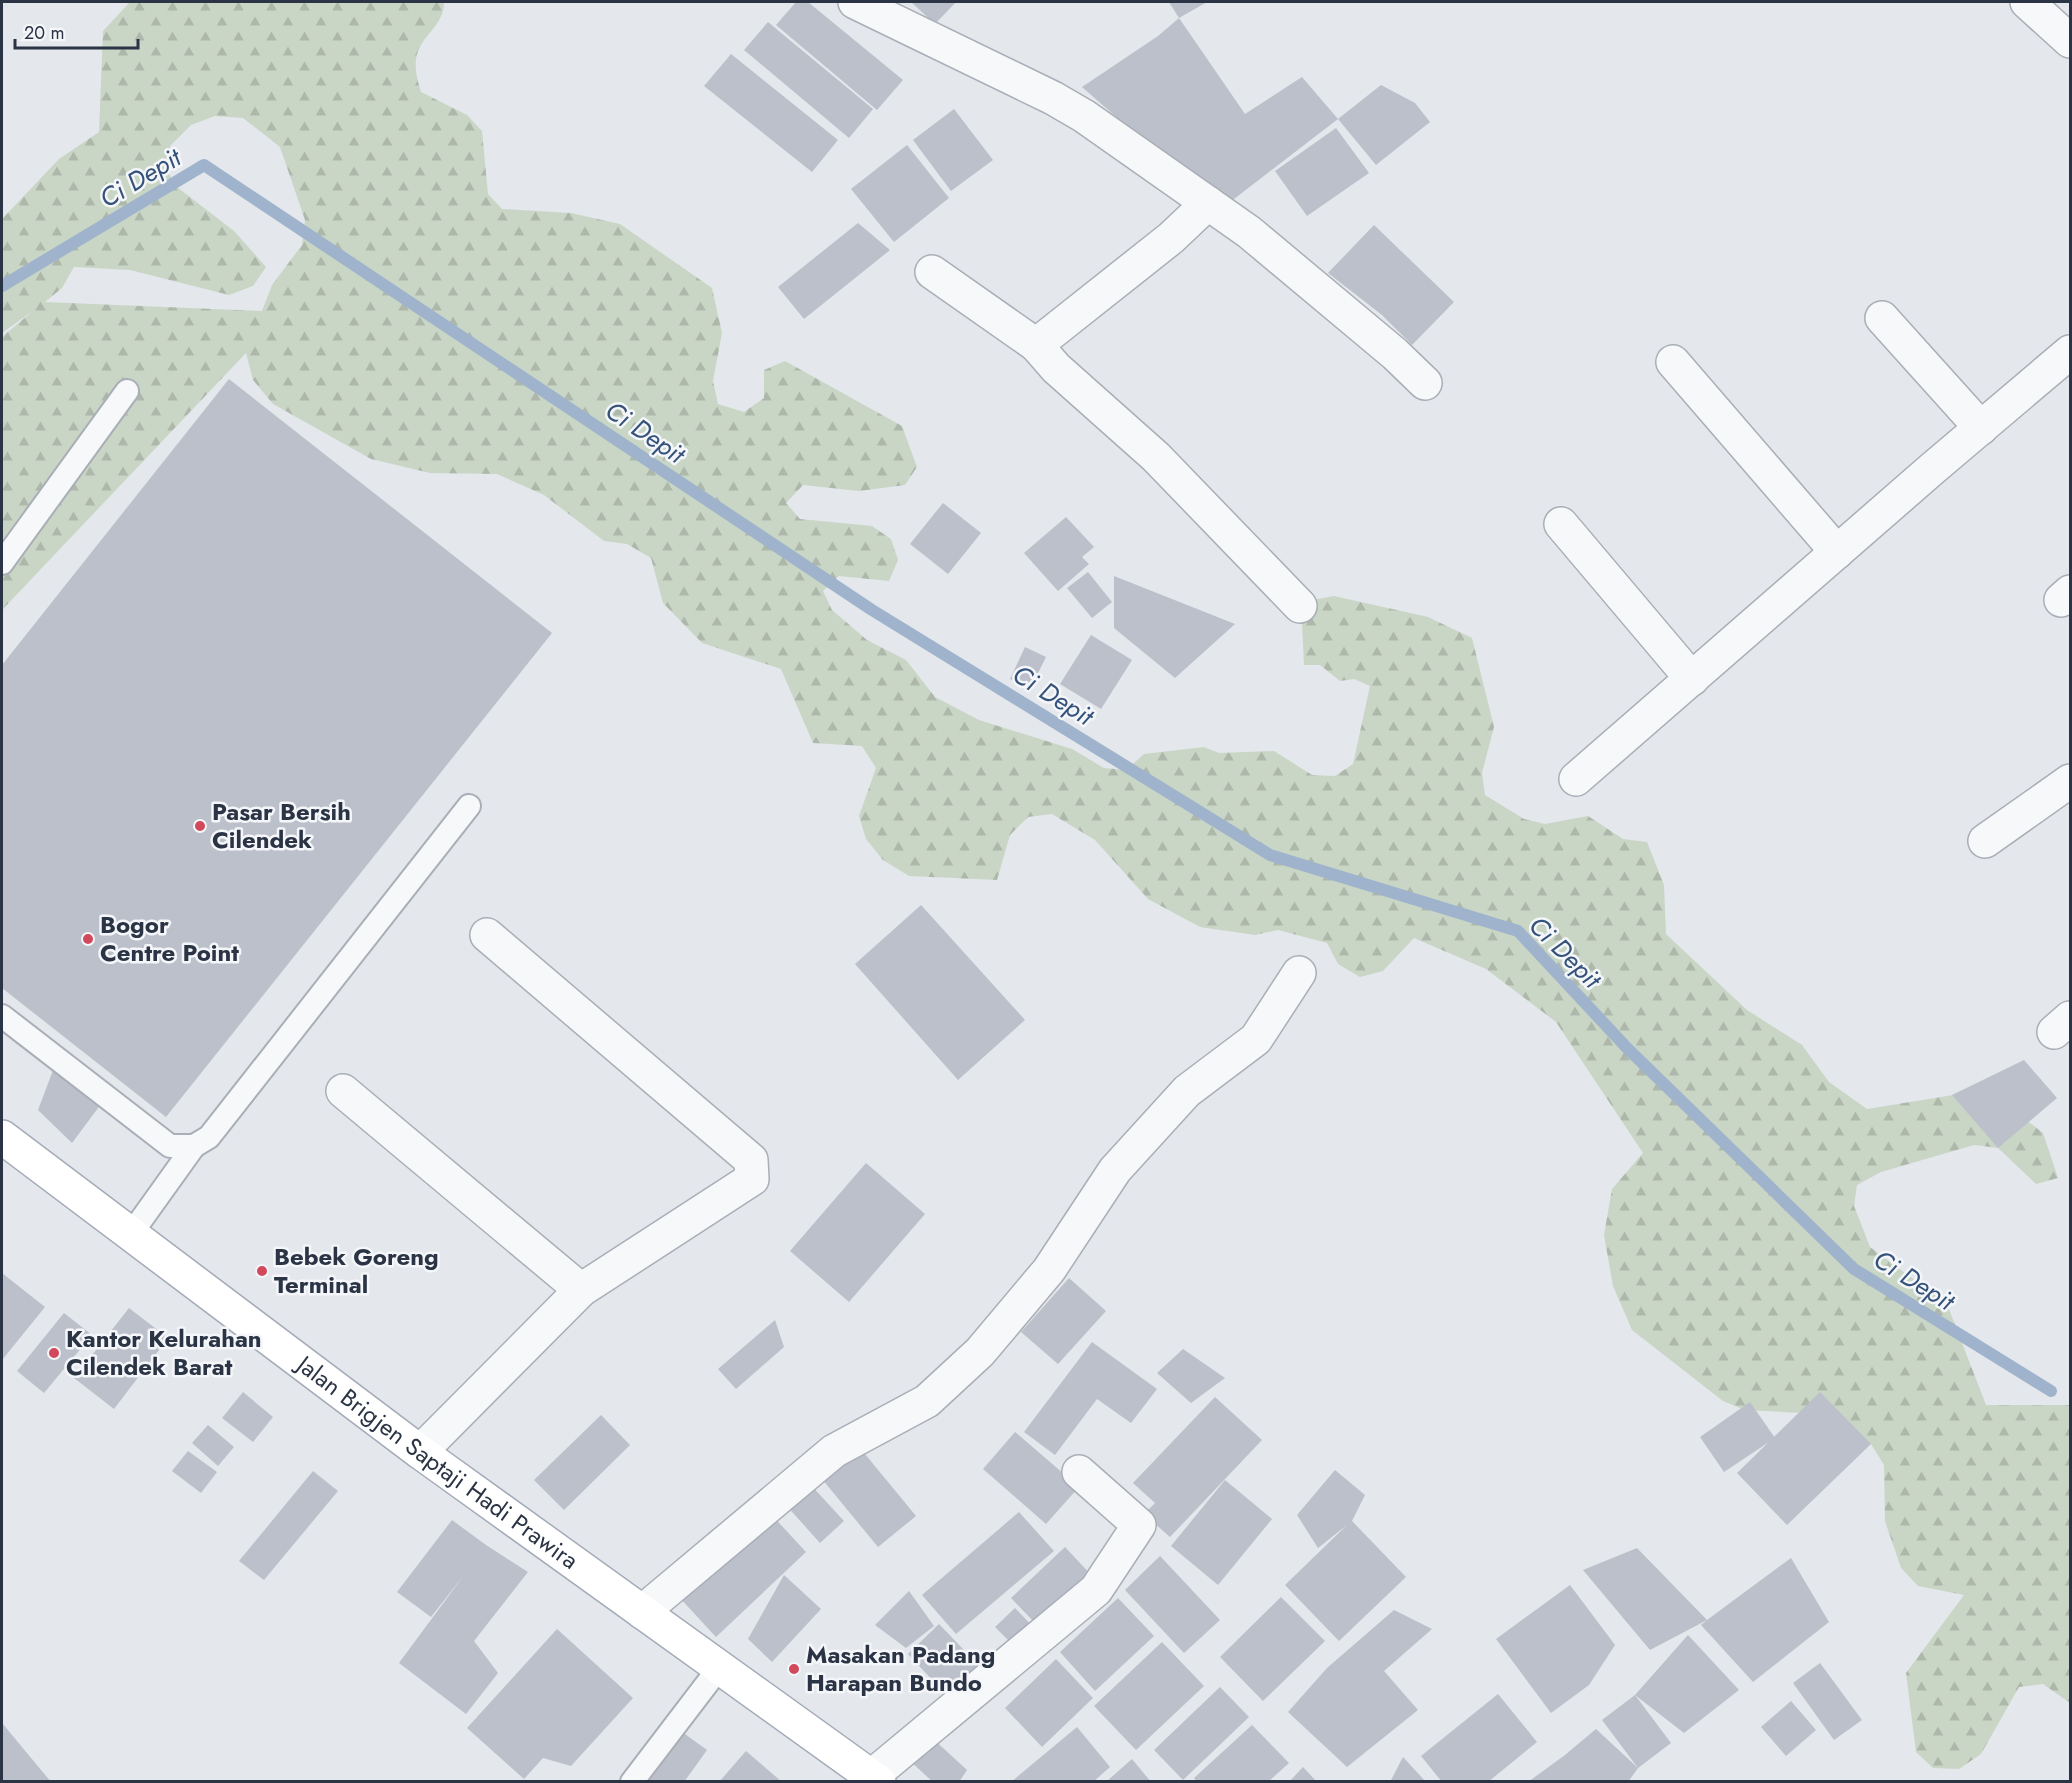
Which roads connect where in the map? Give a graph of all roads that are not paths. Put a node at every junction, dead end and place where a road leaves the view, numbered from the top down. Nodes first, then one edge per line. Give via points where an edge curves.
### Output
1 (855, 2) edge
2 (2027, 2) edge
3 (2070, 41) edge
4 (1208, 203) junction
5 (932, 272) dead end
6 (1882, 318) dead end
7 (1036, 345) junction
8 (2070, 352) edge
9 (1673, 362) dead end
10 (1425, 383) dead end
11 (127, 391) dead end
12 (1981, 428) junction
13 (1561, 524) dead end
14 (1837, 552) junction
15 (2, 563) edge
16 (1300, 606) dead end
17 (1692, 679) junction
18 (1576, 779) dead end
19 (2070, 781) edge
20 (469, 806) dead end
21 (1984, 841) dead end
22 (487, 935) dead end
23 (1299, 974) dead end
24 (2, 1016) edge
25 (343, 1091) dead end
26 (2, 1137) edge
27 (194, 1146) junction
28 (131, 1234) junction
29 (581, 1290) junction
30 (420, 1452) junction
31 (1079, 1473) dead end
32 (642, 1612) junction
33 (719, 1668) junction
34 (876, 1779) edge
35 (632, 1782) edge

1 - 4 street via 1084,116
2 - 3 street
4 - 7 street via 1172,238
4 - 10 street via 1249,232
5 - 7 street
6 - 12 street
7 - 16 street via 1056,368 1156,458
8 - 12 street
9 - 14 street
11 - 15 lane
12 - 14 street
13 - 17 street
14 - 17 street
17 - 18 street
19 - 21 street
20 - 27 lane via 209,1137
22 - 29 street via 751,1160 752,1179
23 - 32 street via 1256,1039 1187,1091 1115,1170 1049,1270 981,1352 927,1401 834,1451
24 - 27 lane via 170,1146
25 - 29 street
26 - 28 main road, Jalan Brigjen Saptaji Hadi Prawira
27 - 28 lane
28 - 30 main road, Jalan Brigjen Saptaji Hadi Prawira
29 - 30 street
30 - 32 main road, Jalan Brigjen Saptaji Hadi Prawira
31 - 34 street via 1140,1525 1106,1577 1096,1590
32 - 33 main road, Jalan Brigjen Saptaji Hadi Prawira
33 - 34 main road, Jalan Brigjen Saptaji Hadi Prawira
33 - 35 lane

